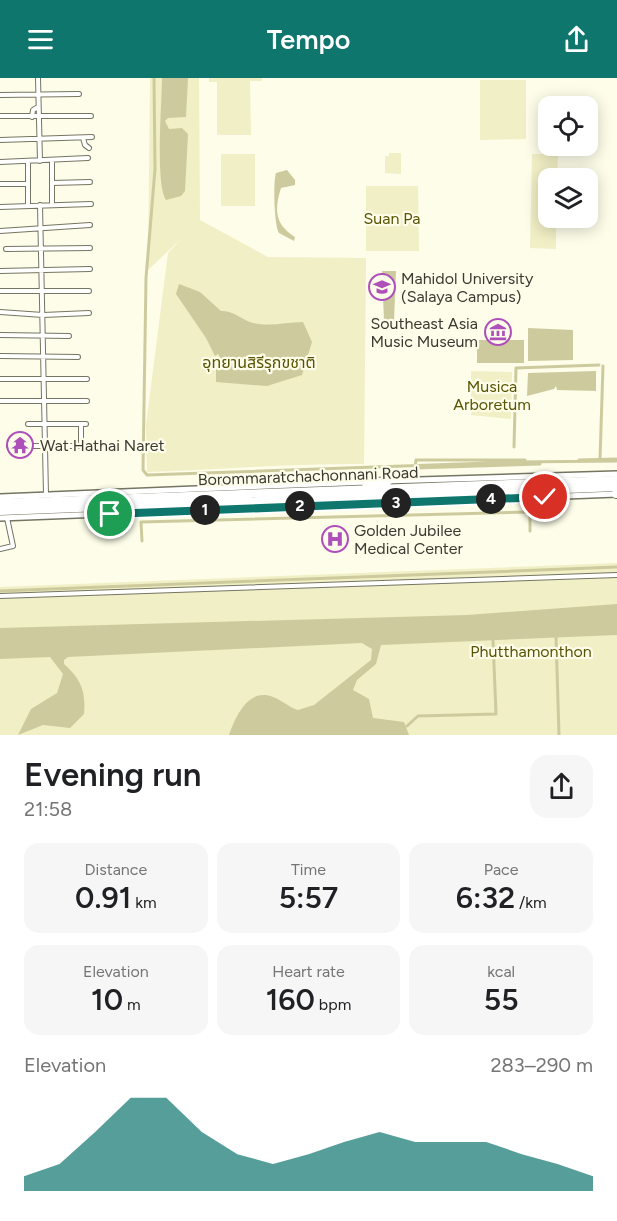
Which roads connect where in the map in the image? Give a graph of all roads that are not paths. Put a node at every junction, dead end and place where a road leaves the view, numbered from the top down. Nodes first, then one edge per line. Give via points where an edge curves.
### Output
1 (38, 78) edge
2 (79, 94) dead end
3 (0, 95) edge
4 (38, 95) junction
5 (38, 107) junction
6 (0, 116) edge
7 (91, 116) dead end
8 (32, 117) junction
9 (39, 117) junction
10 (92, 137) dead end
11 (83, 138) junction
12 (39, 139) junction
13 (0, 140) edge
14 (89, 148) dead end
15 (88, 158) dead end
16 (40, 161) junction
17 (52, 161) junction
18 (0, 162) edge
19 (28, 162) junction
20 (90, 182) dead end
21 (52, 183) junction
22 (0, 184) edge
23 (27, 184) junction
24 (91, 204) dead end
25 (40, 205) junction
26 (52, 205) junction
27 (28, 206) junction
28 (0, 207) edge
29 (90, 225) dead end
30 (40, 227) junction
31 (0, 231) edge
32 (90, 248) dead end
33 (6, 249) dead end
34 (41, 249) junction
35 (90, 269) dead end
36 (0, 271) edge
37 (41, 271) junction
38 (0, 291) edge
39 (89, 291) dead end
40 (42, 293) junction
41 (0, 312) edge
42 (89, 313) dead end
43 (43, 315) junction
44 (0, 335) edge
45 (43, 336) junction
46 (69, 336) dead end
47 (0, 356) edge
48 (43, 357) junction
49 (78, 357) dead end
50 (0, 379) edge
51 (87, 379) dead end
52 (44, 380) junction
53 (0, 401) edge
54 (87, 401) dead end
55 (44, 402) junction
56 (28, 424) dead end
57 (45, 424) junction
58 (9, 446) dead end
59 (45, 447) junction
60 (577, 476) joint
61 (388, 481) junction
62 (616, 486) edge
63 (300, 491) junction
64 (46, 495) junction
65 (381, 496) junction
66 (0, 497) edge
67 (447, 500) junction
68 (0, 502) edge
69 (0, 511) edge
70 (0, 518) edge
71 (8, 518) junction
72 (0, 549) edge
73 (617, 575) edge
74 (0, 596) edge

1 - 4 street
2 - 4 street
3 - 4 street
4 - 5 street
5 - 8 street
5 - 9 street
6 - 8 street
7 - 9 street
8 - 9 street
9 - 12 street
10 - 11 street
11 - 12 street
11 - 14 street
12 - 13 street
12 - 16 street
15 - 17 street
16 - 17 street
16 - 19 street
17 - 21 street
18 - 19 street
19 - 23 street
20 - 21 street
21 - 26 street
22 - 23 street
23 - 27 street
24 - 26 street
25 - 26 street
25 - 27 street
25 - 30 street
27 - 28 street
29 - 30 street
30 - 31 street
30 - 34 street
32 - 34 street
33 - 34 street
34 - 37 street
35 - 37 street
36 - 37 street
37 - 40 street
38 - 40 street
39 - 40 street
40 - 43 street
41 - 43 street
42 - 43 street
43 - 45 street
44 - 45 street
45 - 46 street
45 - 48 street
47 - 48 street
48 - 49 street
48 - 52 street
50 - 52 street
51 - 52 street
52 - 55 street
53 - 55 street
54 - 55 street
55 - 57 street
56 - 57 street
57 - 59 street
57 - 59 street via 84,424 80,445
58 - 59 street
59 - 64 street
60 - 61 main road
60 - 62 highway
61 - 63 highway
61 - 64 main road
62 - 63 highway, Borommaratchachonnani Road
62 - 65 highway, Borommaratchachonnani Road
62 - 67 main road
63 - 68 highway, Borommaratchachonnani Road
64 - 66 main road
65 - 67 highway
65 - 69 highway, Borommaratchachonnani Road
67 - 71 main road
70 - 71 main road
71 - 72 street via 13,546
73 - 74 street

